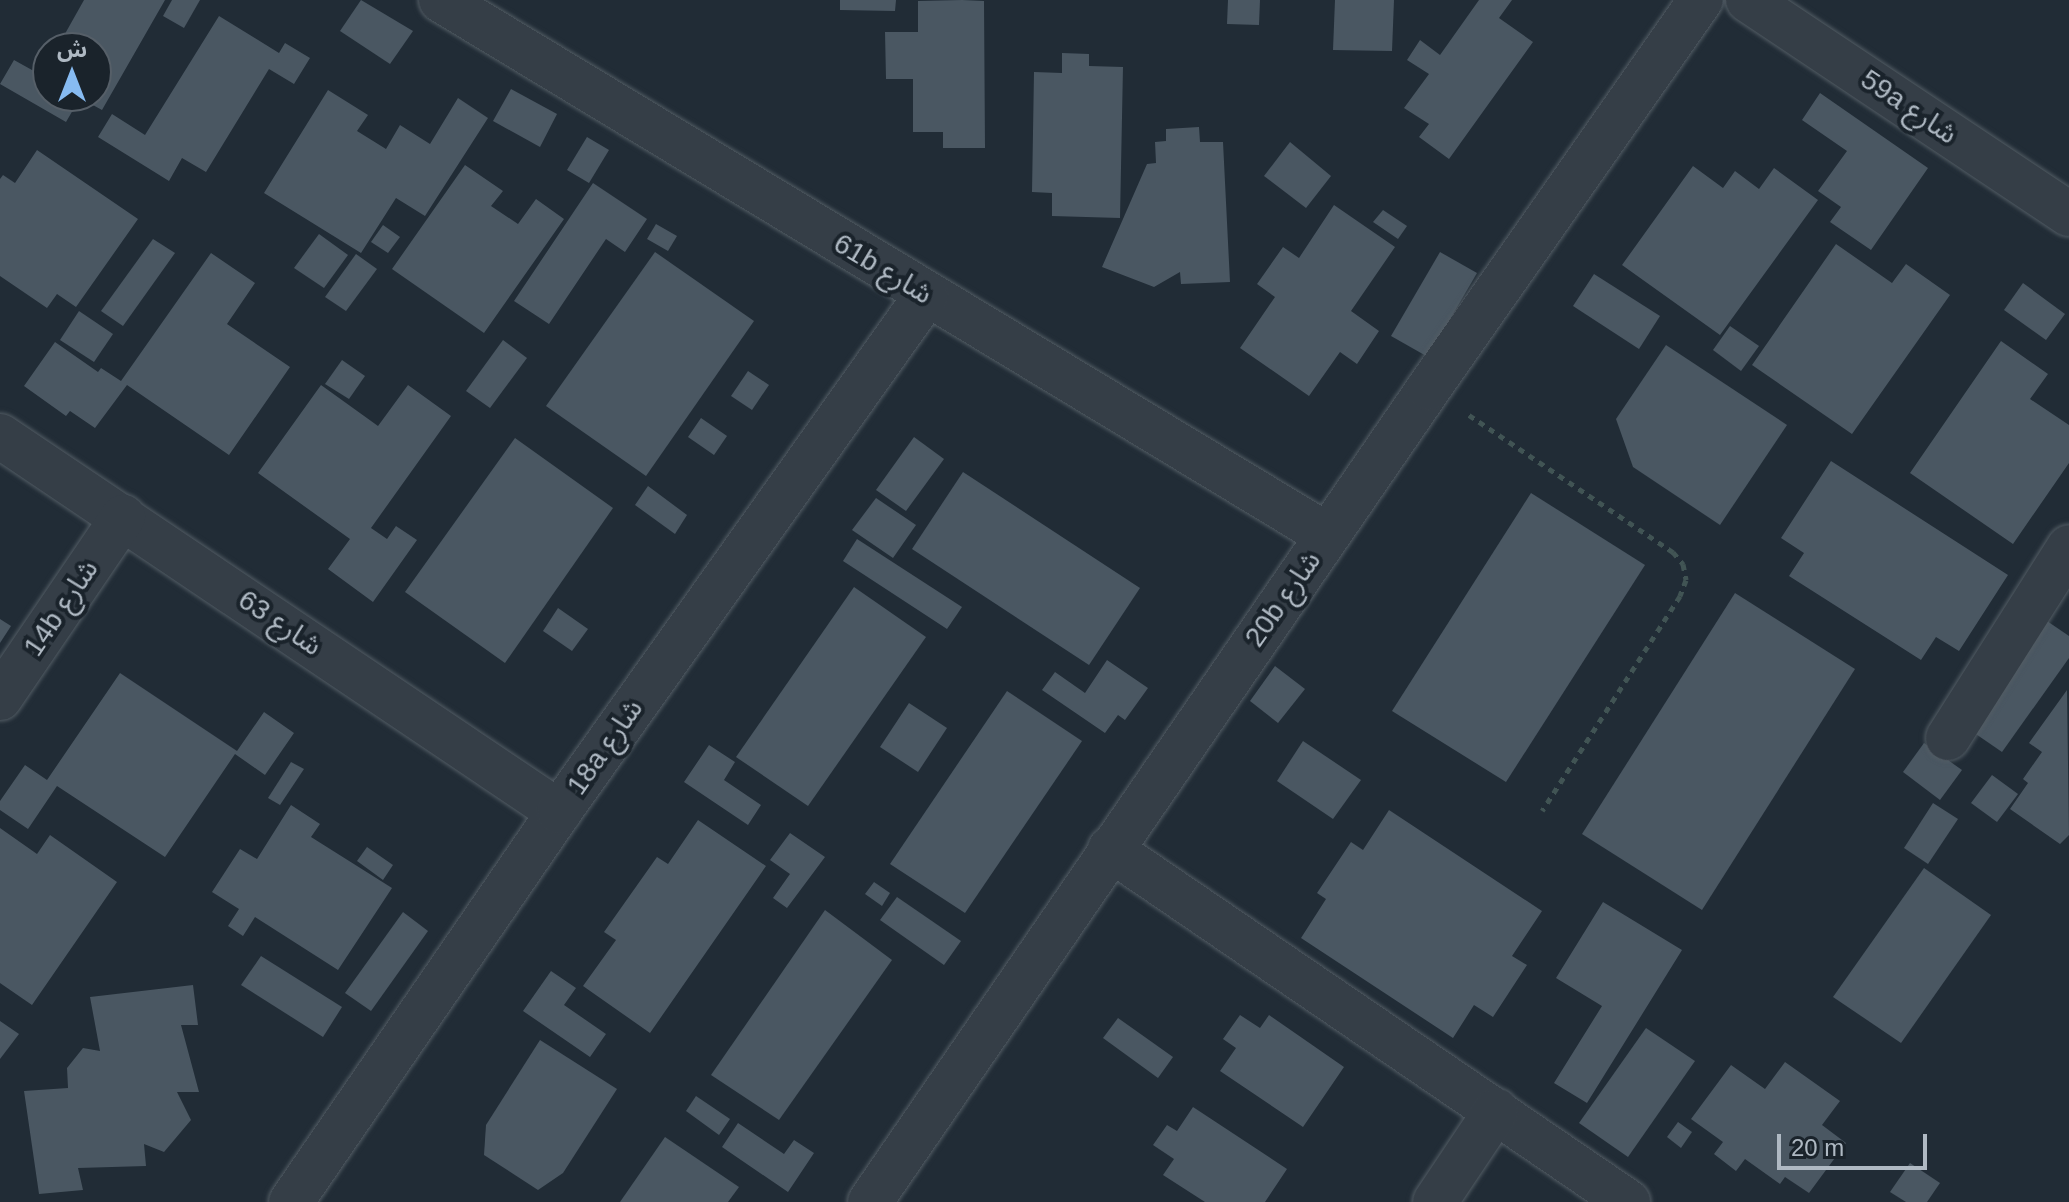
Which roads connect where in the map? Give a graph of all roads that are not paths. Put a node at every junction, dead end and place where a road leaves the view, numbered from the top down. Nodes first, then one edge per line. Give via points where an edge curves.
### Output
1 (441, 0) edge
2 (1701, 0) edge
3 (1748, 0) edge
4 (2069, 214) edge
5 (926, 296) junction
6 (0, 436) edge
7 (123, 517) junction
8 (1327, 535) junction
9 (2069, 547) edge
10 (0, 698) edge
11 (1948, 738) dead end
12 (559, 812) junction
13 (1110, 849) junction
14 (1496, 1111) junction
15 (291, 1202) edge
16 (870, 1202) edge
17 (1435, 1202) edge
18 (1628, 1202) edge

1 - 5 street, 61b شارع
2 - 8 street, 20b شارع
3 - 4 street, 59a شارع
5 - 8 street, 61b شارع
5 - 12 street, 18a شارع
6 - 7 street, شارع 63
7 - 10 street, 14b شارع
7 - 12 street, شارع 63
8 - 13 street, 20b شارع
9 - 11 street
12 - 15 street, 18a شارع
13 - 14 street
13 - 16 street, 20b شارع
14 - 17 street
14 - 18 street

